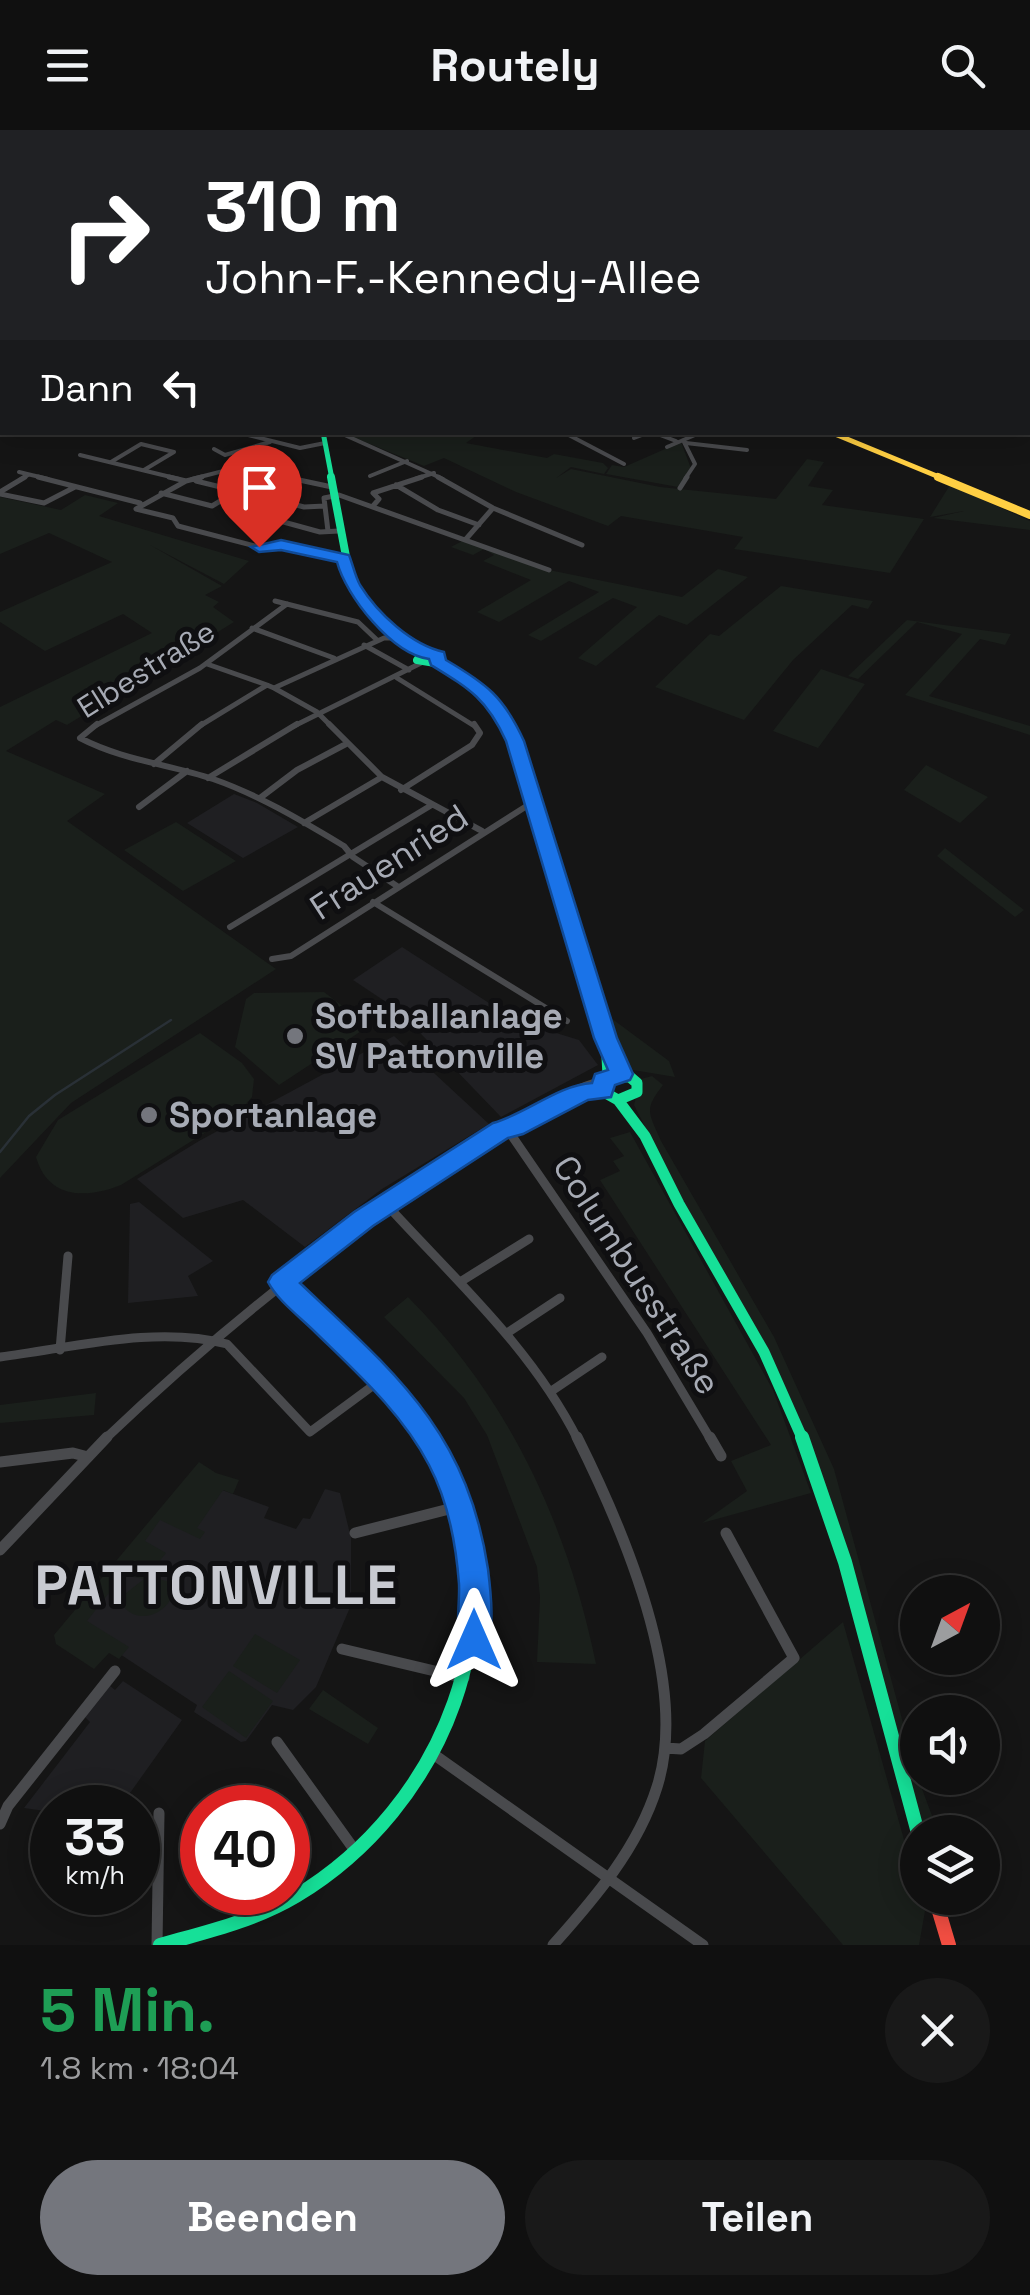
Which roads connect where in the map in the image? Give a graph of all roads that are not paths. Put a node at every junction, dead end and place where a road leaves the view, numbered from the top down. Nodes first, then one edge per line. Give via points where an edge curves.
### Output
1 (249, 435) edge
2 (345, 435) edge
3 (569, 435) edge
4 (642, 435) edge
5 (661, 435) edge
6 (695, 435) edge
7 (837, 435) edge
8 (324, 438) edge
9 (634, 438) dead end
10 (274, 441) junction
11 (681, 441) junction
12 (667, 447) dead end
13 (214, 449) dead end
14 (746, 450) dead end
15 (80, 455) dead end
16 (407, 461) junction
17 (110, 462) junction
18 (624, 464) dead end
19 (144, 470) junction
20 (19, 472) dead end
21 (434, 473) junction
22 (28, 475) junction
23 (370, 476) dead end
24 (188, 480) junction
25 (396, 485) junction
26 (76, 487) junction
27 (680, 488) dead end
28 (333, 491) junction
29 (0, 493) edge
30 (161, 493) junction
31 (270, 498) dead end
32 (140, 503) junction
33 (325, 506) junction
34 (372, 506) junction
35 (493, 508) junction
36 (258, 515) dead end
37 (1030, 515) edge
38 (479, 525) junction
39 (333, 531) junction
40 (466, 539) junction
41 (582, 546) dead end
42 (344, 558) junction
43 (549, 570) dead end
44 (276, 601) dead end
45 (287, 604) junction
46 (252, 628) junction
47 (402, 638) junction
48 (378, 640) junction
49 (364, 644) junction
50 (334, 658) junction
51 (421, 658) junction
52 (207, 664) junction
53 (410, 670) junction
54 (397, 678) junction
55 (270, 687) junction
56 (317, 712) junction
57 (346, 744) junction
58 (154, 764) junction
59 (186, 771) junction
60 (382, 777) junction
61 (208, 778) junction
62 (401, 790) junction
63 (260, 798) junction
64 (533, 802) junction
65 (430, 806) junction
66 (139, 808) dead end
67 (304, 823) junction
68 (482, 832) junction
69 (350, 853) junction
70 (398, 886) junction
71 (372, 902) junction
72 (230, 927) dead end
73 (272, 959) dead end
74 (566, 1021) dead end
75 (606, 1038) junction
76 (622, 1074) junction
77 (605, 1082) junction
78 (634, 1096) junction
79 (618, 1100) junction
80 (638, 1125) junction
81 (502, 1130) junction
82 (386, 1204) junction
83 (529, 1239) dead end
84 (68, 1256) dead end
85 (282, 1282) junction
86 (460, 1282) junction
87 (560, 1298) dead end
88 (507, 1334) junction
89 (215, 1338) junction
90 (60, 1350) junction
91 (0, 1357) edge
92 (602, 1357) dead end
93 (382, 1378) junction
94 (550, 1392) junction
95 (721, 1456) dead end
96 (88, 1457) junction
97 (0, 1462) edge
98 (461, 1506) junction
99 (726, 1532) dead end
100 (356, 1533) dead end
101 (0, 1550) edge
102 (342, 1649) dead end
103 (115, 1671) dead end
104 (469, 1678) junction
105 (277, 1742) dead end
106 (665, 1748) junction
107 (436, 1756) junction
108 (913, 1815) edge
109 (1, 1818) edge
110 (358, 1854) junction
111 (610, 1878) junction
112 (158, 1915) edge
113 (940, 1915) edge
114 (158, 1945) edge
115 (553, 1945) edge
116 (703, 1945) edge
117 (949, 1945) edge

1 - 10 street
2 - 16 street
3 - 18 street
4 - 9 street
5 - 11 street
6 - 11 street
7 - 37 main road
8 - 10 street via 300,448
8 - 28 main road
10 - 13 street via 225,455
11 - 12 street
11 - 14 street
11 - 27 street via 694,469
15 - 17 street
16 - 21 street
16 - 23 street
17 - 19 street
17 - 19 street via 141,444 174,452
19 - 24 street
20 - 22 street
21 - 25 street
21 - 35 street
22 - 26 street
22 - 29 street
24 - 28 street via 239,468
24 - 30 street
24 - 30 street via 238,492 212,506
25 - 34 street via 373,494 379,499
25 - 38 street
26 - 29 street via 44,504
26 - 32 street
28 - 33 street
28 - 34 street
28 - 39 main road
30 - 32 street
31 - 33 street
32 - 42 street via 136,508 173,518 178,526 259,547
33 - 39 street
34 - 40 street
35 - 38 street
35 - 41 street
36 - 39 street
38 - 40 street
39 - 42 main road
40 - 43 street
42 - 47 main road via 363,602
44 - 45 street
45 - 46 street, Elbestraße
45 - 48 street via 358,622
46 - 50 street
46 - 52 street, Elbestraße
47 - 48 street
47 - 51 main road
48 - 49 street
49 - 50 street
49 - 53 street
50 - 55 street
51 - 53 street
51 - 64 main road via 436,654 437,662 481,688 501,710
52 - 55 street
52 - 58 street, Elbestraße via 80,738
53 - 54 street
54 - 56 street
54 - 62 street via 473,722 480,734
55 - 56 street
55 - 58 street via 212,715
56 - 57 street
56 - 61 street via 256,743
57 - 60 street
57 - 63 street
58 - 59 street
59 - 61 street
59 - 66 street
60 - 62 street
60 - 67 street
61 - 63 street
62 - 65 street
63 - 67 street
64 - 68 street, Frauenried
64 - 75 main road
65 - 68 street
65 - 69 street
67 - 69 street
68 - 70 street, Frauenried
69 - 70 street
69 - 72 street
70 - 71 street, Frauenried
71 - 73 street, Frauenried via 291,956
71 - 74 street
75 - 76 main road
75 - 77 main road
76 - 77 main road
76 - 78 main road via 637,1083
77 - 79 main road
77 - 81 street
78 - 79 main road
78 - 80 main road
79 - 80 main road
80 - 108 main road via 765,1350 796,1422 841,1555
81 - 82 street
81 - 95 street, Columbusstraße via 621,1293
82 - 85 street
82 - 86 street
83 - 86 street
84 - 90 street
85 - 89 street
85 - 93 main road
86 - 88 street
87 - 88 street
88 - 94 street
89 - 90 street
89 - 93 street via 310,1432
89 - 96 street
90 - 91 street
92 - 94 street
93 - 98 main road via 424,1430
94 - 106 street via 603,1494 635,1576 664,1694
96 - 97 street
96 - 101 street
98 - 100 street
98 - 104 main road via 474,1584
99 - 106 street via 794,1658 704,1734 681,1749
102 - 104 street
103 - 109 street
104 - 107 main road
105 - 110 street
106 - 111 street via 646,1816
107 - 110 main road
107 - 111 street
110 - 114 main road via 280,1906
111 - 115 street
111 - 116 street
112 - 114 street
113 - 117 main road

